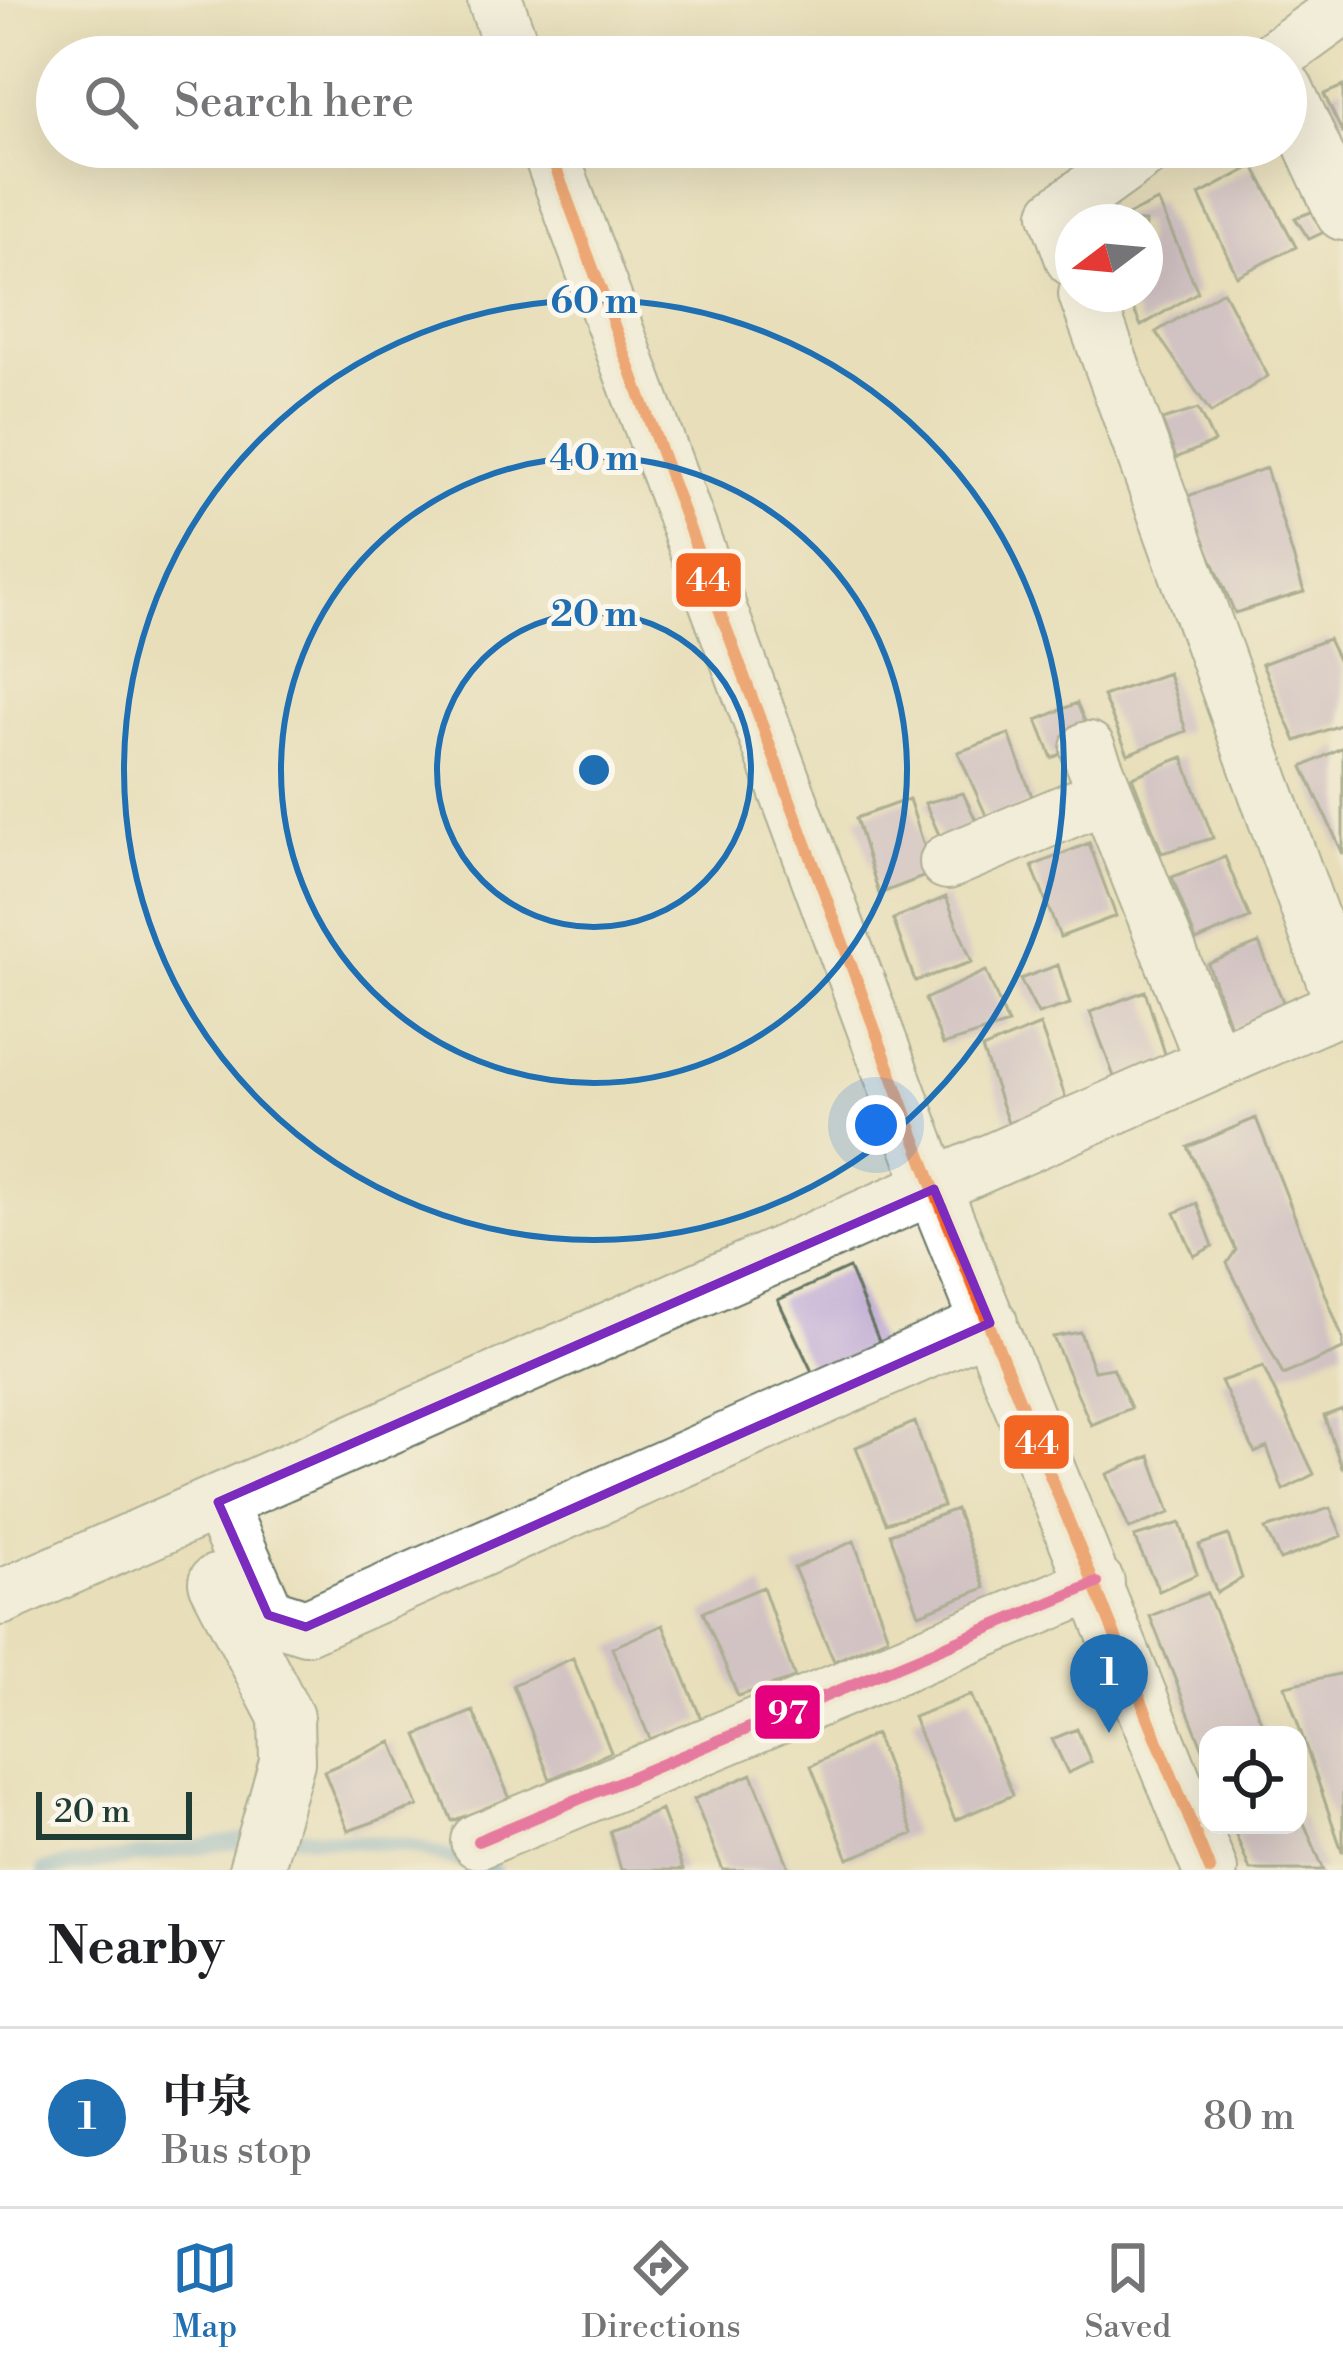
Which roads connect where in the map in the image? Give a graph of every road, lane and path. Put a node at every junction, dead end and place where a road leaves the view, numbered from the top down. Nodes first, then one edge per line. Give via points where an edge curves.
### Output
1 (495, 0) edge
2 (1343, 8) edge
3 (508, 36) edge
4 (1304, 36) edge
5 (1307, 135) edge
6 (556, 168) edge
7 (1121, 168) edge
8 (1071, 204) edge
9 (1343, 213) edge
10 (1092, 312) edge
11 (947, 862) dead end
12 (1343, 1006) edge
13 (1213, 1062) junction
14 (934, 1190) junction
15 (990, 1323) junction
16 (201, 1510) junction
17 (1096, 1583) junction
18 (0, 1598) edge
19 (478, 1841) dead end
20 (213, 1870) edge
21 (241, 1870) edge
22 (256, 1870) edge
23 (1210, 1870) edge

1 - 3 street
2 - 4 street
5 - 9 street
6 - 14 street
7 - 8 street
10 - 12 street
11 - 13 street via 1006,864 1097,772
12 - 13 street
13 - 14 street
14 - 15 street
14 - 16 street
15 - 16 street via 306,1627 268,1615
15 - 17 street
16 - 18 street
16 - 22 street via 286,1717 287,1762
17 - 19 street
17 - 23 street
20 - 21 street

